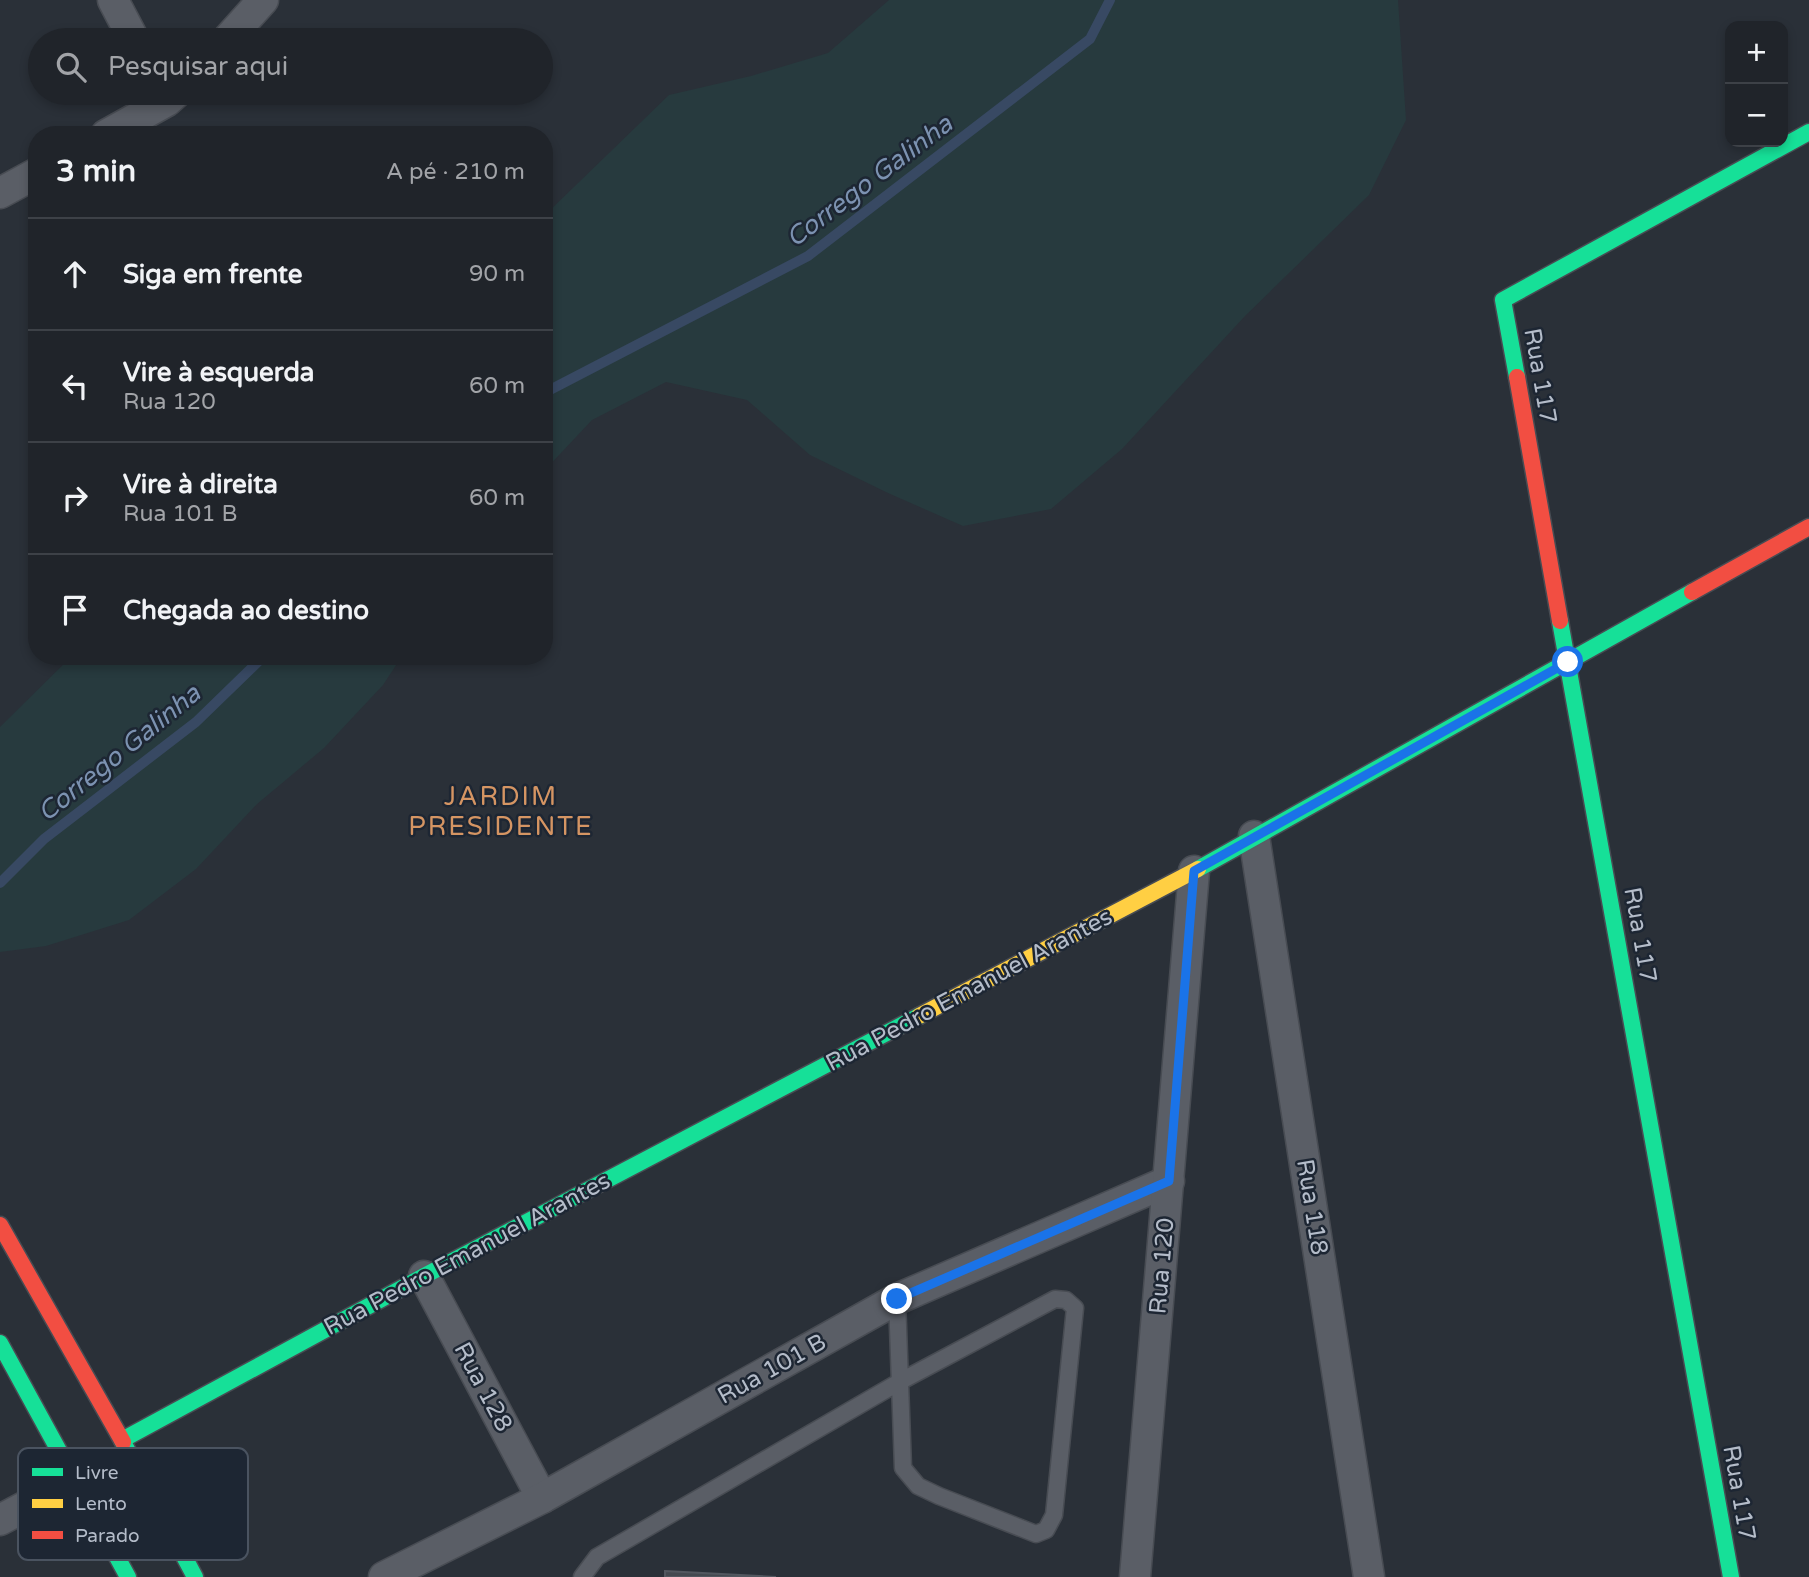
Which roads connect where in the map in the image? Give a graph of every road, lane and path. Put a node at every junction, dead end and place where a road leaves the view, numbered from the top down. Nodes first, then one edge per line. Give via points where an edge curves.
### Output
1 (113, 0) edge
2 (263, 0) edge
3 (128, 28) edge
4 (238, 28) edge
5 (154, 105) edge
6 (120, 126) edge
7 (1809, 132) edge
8 (28, 178) edge
9 (0, 194) edge
10 (1809, 527) edge
11 (1568, 662) junction
12 (1254, 836) junction
13 (1194, 871) junction
14 (1169, 1181) junction
15 (0, 1225) edge
16 (424, 1276) junction
17 (897, 1299) junction
18 (0, 1343) edge
19 (901, 1381) junction
20 (122, 1440) junction
21 (57, 1448) edge
22 (126, 1448) edge
23 (542, 1498) junction
24 (18, 1510) edge
25 (0, 1520) edge
26 (119, 1560) edge
27 (186, 1560) edge
28 (128, 1577) edge
29 (195, 1577) edge
30 (384, 1577) edge
31 (582, 1577) edge
32 (1135, 1577) edge
33 (1369, 1577) edge
34 (1731, 1577) edge

1 - 3 street
2 - 4 street
5 - 6 street
7 - 11 street, Rua 117 via 1503,300
8 - 9 street
10 - 11 street, Rua Pedro Emanuel Arantes
11 - 12 street, Rua Pedro Emanuel Arantes
11 - 34 street, Rua 117
12 - 13 street, Rua Pedro Emanuel Arantes
12 - 33 street, Rua 118
13 - 14 street, Rua 120
13 - 16 street, Rua Pedro Emanuel Arantes
14 - 17 street, Rua 101 B
14 - 32 street, Rua 120
15 - 20 street
16 - 20 street, Rua Pedro Emanuel Arantes
16 - 23 street, Rua 128
17 - 19 lane
17 - 23 street, Rua 101 B
18 - 21 street
19 - 19 lane via 903,1468 918,1486 1037,1534 1046,1530 1054,1515 1075,1308 1066,1300 1055,1299
19 - 31 lane via 597,1557
20 - 22 street
23 - 30 street, Rua 101 B
24 - 25 street
26 - 28 street
27 - 29 street

